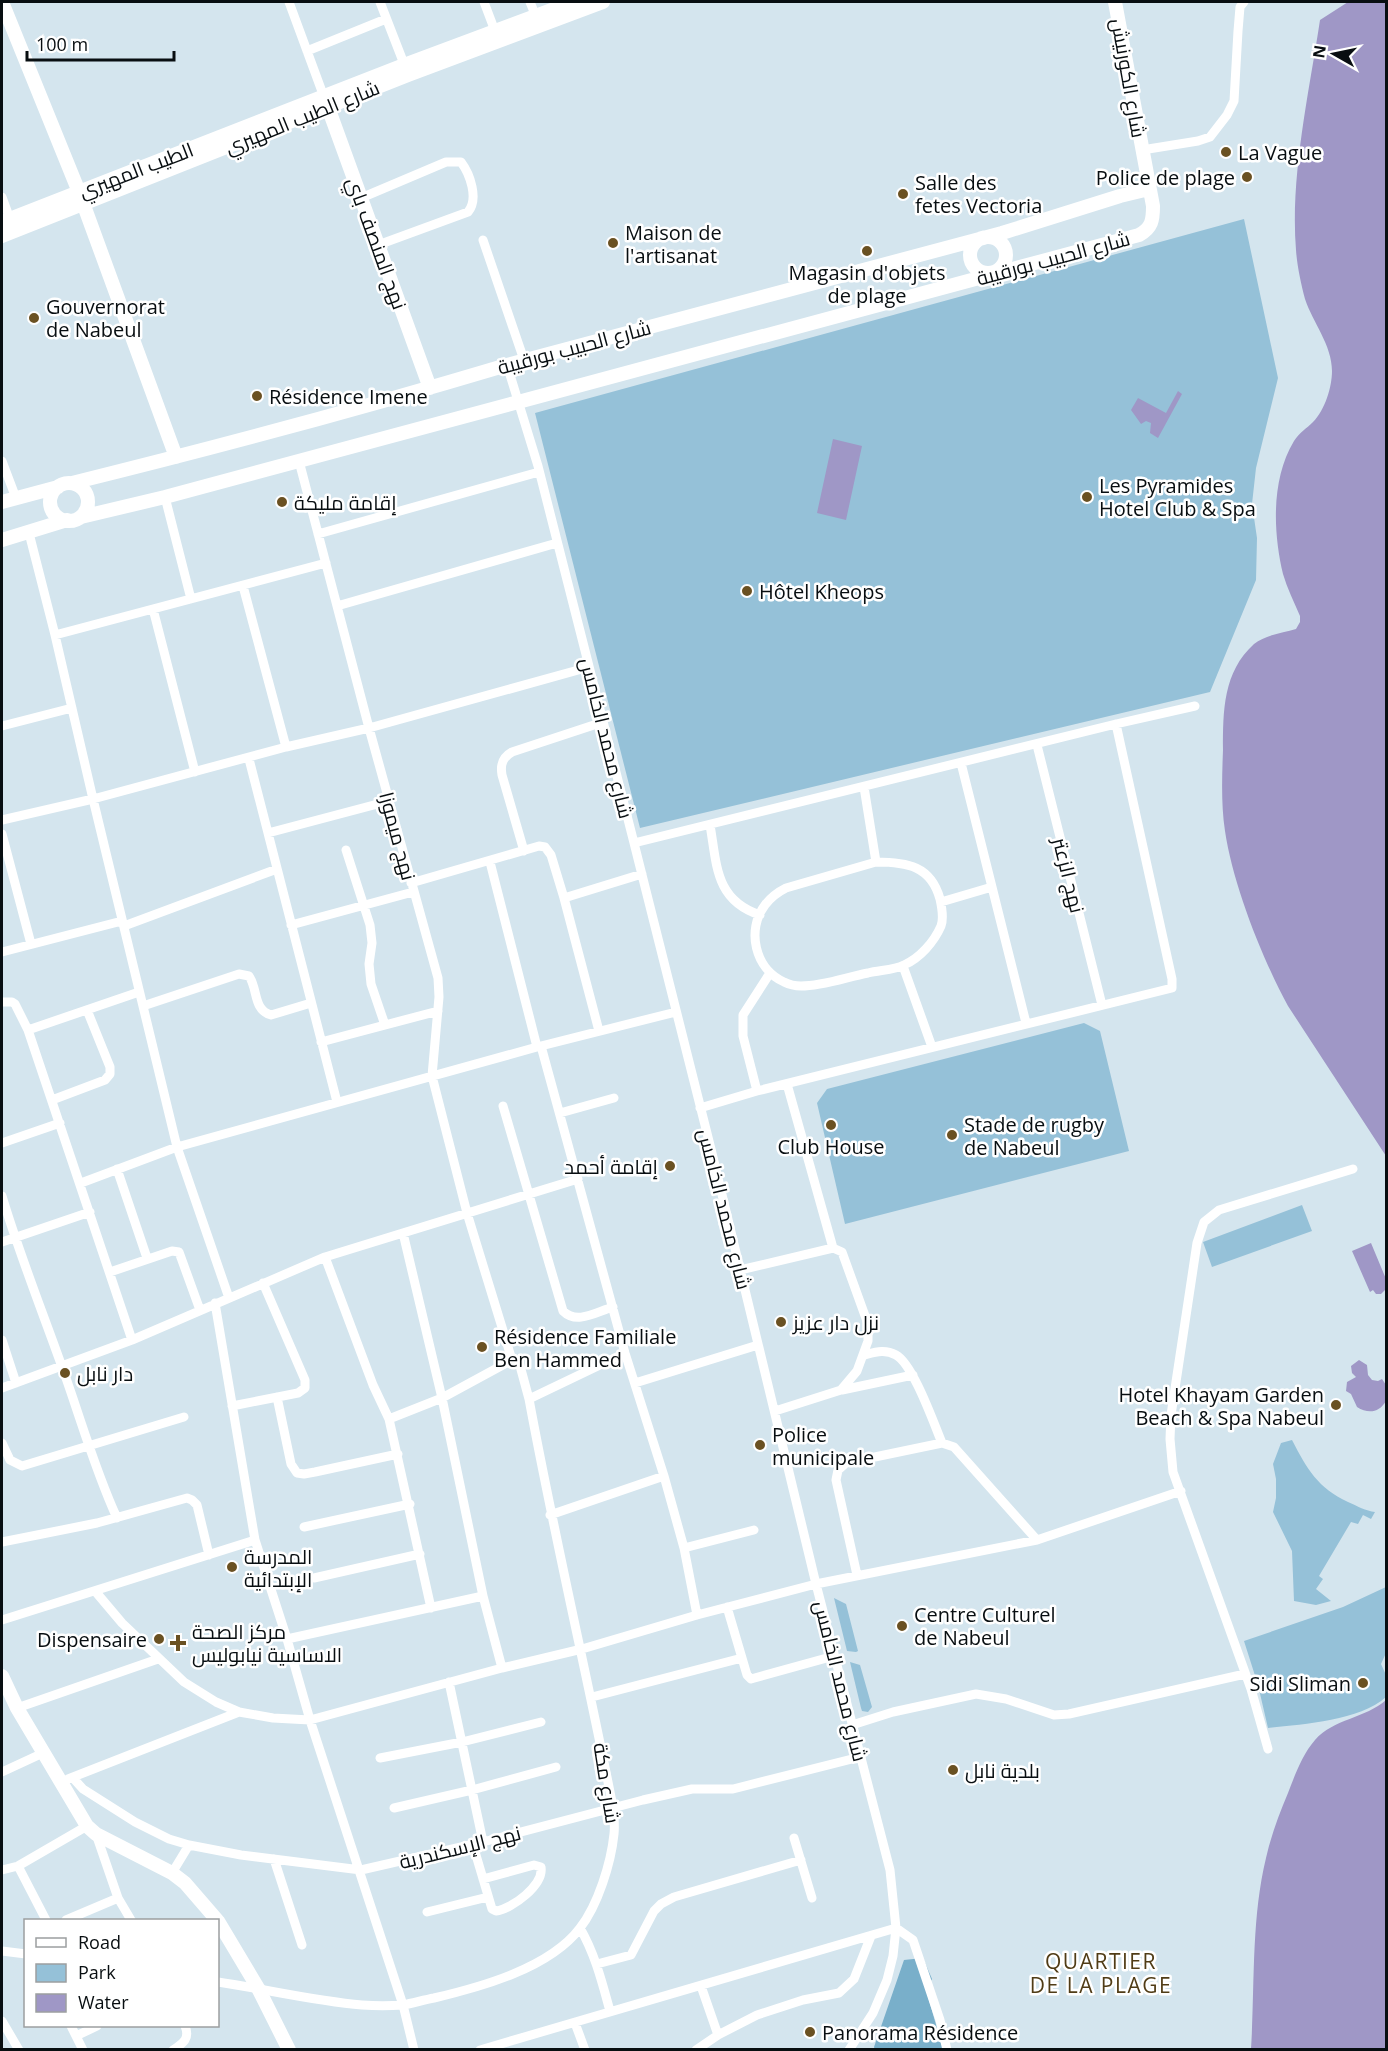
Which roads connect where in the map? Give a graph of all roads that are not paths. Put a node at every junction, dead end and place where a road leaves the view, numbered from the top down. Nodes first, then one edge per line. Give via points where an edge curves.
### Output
1 (2, 2) edge
2 (289, 2) edge
3 (380, 2) edge
4 (484, 2) edge
5 (530, 2) edge
6 (573, 2) edge
7 (603, 2) edge
8 (1115, 2) edge
9 (1244, 2) edge
10 (386, 19) junction
11 (538, 21) junction
12 (495, 31) junction
13 (307, 51) junction
14 (406, 70) junction
15 (326, 102) junction
16 (1142, 150) junction
17 (1149, 189) junction
18 (2, 197) edge
19 (81, 198) junction
20 (361, 198) junction
21 (6, 220) edge
22 (2, 236) edge
23 (983, 238) junction
24 (483, 240) dead end
25 (378, 245) junction
26 (994, 273) junction
27 (524, 360) junction
28 (507, 365) junction
29 (430, 388) junction
30 (519, 402) junction
31 (176, 458) junction
32 (2, 461) edge
33 (299, 461) junction
34 (539, 472) junction
35 (72, 483) junction
36 (58, 487) junction
37 (165, 497) junction
38 (16, 498) junction
39 (2, 502) edge
40 (74, 519) junction
41 (29, 533) junction
42 (318, 534) junction
43 (2, 540) edge
44 (557, 543) junction
45 (326, 564) junction
46 (243, 586) junction
47 (191, 599) junction
48 (337, 606) junction
49 (153, 609) junction
50 (55, 636) junction
51 (589, 667) junction
52 (1195, 706) dead end
53 (72, 708) junction
54 (603, 722) junction
55 (1116, 724) junction
56 (2, 726) edge
57 (369, 729) junction
58 (1037, 745) junction
59 (286, 747) junction
60 (249, 759) junction
61 (961, 764) junction
62 (195, 772) junction
63 (864, 787) junction
64 (93, 799) junction
65 (389, 801) junction
66 (2, 819) edge
67 (710, 825) junction
68 (268, 833) junction
69 (2, 834) edge
70 (634, 843) junction
71 (346, 850) dead end
72 (524, 851) junction
73 (490, 862) junction
74 (876, 862) junction
75 (277, 869) junction
76 (642, 874) junction
77 (992, 887) junction
78 (412, 888) junction
79 (564, 898) junction
80 (941, 902) junction
81 (365, 906) junction
82 (760, 915) junction
83 (123, 924) junction
84 (291, 925) junction
85 (31, 944) junction
86 (2, 952) edge
87 (903, 966) junction
88 (770, 973) junction
89 (139, 992) junction
90 (2, 1002) edge
91 (311, 1003) junction
92 (143, 1005) junction
93 (1102, 1005) junction
94 (87, 1010) junction
95 (438, 1011) junction
96 (676, 1012) junction
97 (1026, 1023) junction
98 (385, 1025) junction
99 (28, 1030) junction
100 (599, 1031) junction
101 (321, 1042) junction
102 (539, 1046) junction
103 (932, 1047) junction
104 (432, 1076) junction
105 (787, 1084) junction
106 (757, 1091) junction
107 (614, 1098) dead end
108 (52, 1100) junction
109 (337, 1102) junction
110 (503, 1106) dead end
111 (700, 1108) junction
112 (560, 1113) junction
113 (60, 1123) junction
114 (2, 1143) edge
115 (177, 1147) junction
116 (117, 1169) junction
117 (1353, 1169) dead end
118 (578, 1179) junction
119 (81, 1183) junction
120 (530, 1194) junction
121 (2, 1196) edge
122 (90, 1212) junction
123 (467, 1213) junction
124 (403, 1233) junction
125 (14, 1237) junction
126 (2, 1242) edge
127 (833, 1248) junction
128 (325, 1257) junction
129 (147, 1258) junction
130 (740, 1270) junction
131 (110, 1272) junction
132 (263, 1283) junction
133 (229, 1298) junction
134 (216, 1303) junction
135 (613, 1307) junction
136 (200, 1310) junction
137 (2, 1340) edge
138 (132, 1340) junction
139 (758, 1345) junction
140 (626, 1353) junction
141 (864, 1355) junction
142 (512, 1360) junction
143 (62, 1366) junction
144 (913, 1375) junction
145 (16, 1383) junction
146 (635, 1383) junction
147 (2, 1388) edge
148 (841, 1390) junction
149 (277, 1397) junction
150 (442, 1398) junction
151 (529, 1399) junction
152 (232, 1406) junction
153 (775, 1411) junction
154 (184, 1417) dead end
155 (390, 1419) junction
156 (2, 1443) edge
157 (942, 1443) junction
158 (89, 1447) junction
159 (398, 1454) junction
160 (664, 1476) junction
161 (1181, 1491) junction
162 (410, 1504) junction
163 (550, 1515) junction
164 (117, 1518) junction
165 (304, 1527) dead end
166 (754, 1530) dead end
167 (255, 1539) junction
168 (1037, 1540) junction
169 (2, 1542) edge
170 (684, 1548) junction
171 (420, 1554) junction
172 (209, 1555) junction
173 (857, 1575) junction
174 (314, 1578) dead end
175 (816, 1584) junction
176 (95, 1591) junction
177 (483, 1596) junction
178 (727, 1607) junction
179 (431, 1608) junction
180 (697, 1615) junction
181 (2, 1620) edge
182 (287, 1639) junction
183 (582, 1649) junction
184 (834, 1656) junction
185 (741, 1658) junction
186 (159, 1659) junction
187 (502, 1668) junction
188 (1245, 1674) junction
189 (2, 1676) edge
190 (449, 1682) junction
191 (592, 1697) junction
192 (17, 1708) junction
193 (239, 1713) junction
194 (310, 1720) junction
195 (541, 1722) dead end
196 (852, 1725) junction
197 (462, 1742) junction
198 (1268, 1749) dead end
199 (43, 1753) junction
200 (860, 1757) junction
201 (380, 1758) dead end
202 (556, 1767) dead end
203 (2, 1772) edge
204 (67, 1780) junction
205 (472, 1790) junction
206 (613, 1807) junction
207 (394, 1808) dead end
208 (92, 1830) junction
209 (794, 1838) dead end
210 (483, 1842) junction
211 (189, 1845) junction
212 (473, 1845) junction
213 (274, 1859) junction
214 (801, 1860) junction
215 (18, 1866) junction
216 (2, 1870) edge
217 (361, 1870) junction
218 (172, 1873) junction
219 (483, 1879) junction
220 (488, 1897) junction
221 (118, 1898) junction
222 (812, 1898) dead end
223 (427, 1912) dead end
224 (45, 1919) edge
225 (68, 1919) edge
226 (130, 1919) edge
227 (215, 1919) edge
228 (219, 1924) edge
229 (580, 1928) junction
230 (896, 1928) junction
231 (871, 1936) junction
232 (303, 1945) dead end
233 (2, 1951) edge
234 (24, 1954) edge
235 (597, 1964) junction
236 (219, 1982) edge
237 (701, 1986) junction
238 (258, 1988) junction
239 (403, 2005) junction
240 (610, 2012) junction
241 (2, 2021) edge
242 (575, 2023) junction
243 (72, 2027) edge
244 (93, 2027) edge
245 (185, 2027) edge
246 (717, 2035) junction
247 (76, 2036) junction
248 (19, 2049) edge
249 (83, 2049) edge
250 (173, 2049) edge
251 (289, 2049) edge
252 (414, 2049) edge
253 (480, 2049) edge
254 (585, 2049) edge
255 (696, 2049) edge
256 (849, 2049) edge
257 (947, 2049) edge

1 - 19 street
2 - 13 street
3 - 10 street
4 - 12 street
5 - 11 street
6 - 11 street
7 - 11 street, شارع الطيب المهيري
8 - 16 street, شارع الكورنيش
9 - 16 street via 1240,7 1234,101 1227,115 1210,137
10 - 13 street
10 - 14 street
11 - 12 street
11 - 14 street, شارع الطيب المهيري
12 - 14 street
13 - 15 street
14 - 15 street, شارع الطيب المهيري
15 - 19 street, شارع الطيب المهيري
15 - 20 street, نهج المنصف باي
16 - 17 street, شارع الكورنيش
17 - 23 street, شارع الحبيب بورقيبة
17 - 26 street, شارع الحبيب بورقيبة via 1153,219 1151,226 1139,235
18 - 21 street
19 - 21 street, الطيب المهيري
19 - 22 street, شارع الطيب المهيري
19 - 31 street
20 - 25 street, نهج المنصف باي
20 - 25 street via 446,162 461,162 469,179 473,202 468,212
23 - 26 street via 997,239 1006,250 1005,264
23 - 26 street via 972,246 971,261 980,272
23 - 27 street, شارع الحبيب بورقيبة
24 - 27 street
25 - 29 street, نهج المنصف باي
26 - 30 street, شارع الحبيب بورقيبة
27 - 28 street, شارع الحبيب بورقيبة
28 - 29 street, شارع الحبيب بورقيبة
28 - 30 street, شارع محمد الخامس
29 - 31 street, شارع الحبيب بورقيبة
30 - 33 street, شارع الحبيب بورقيبة
30 - 34 street, شارع محمد الخامس
31 - 35 street, شارع الحبيب بورقيبة
32 - 38 street
33 - 37 street, شارع الحبيب بورقيبة
33 - 42 street, نهج ميموزا
34 - 42 street
34 - 44 street, شارع محمد الخامس
35 - 36 street
35 - 40 street via 84,490 87,497 85,511
36 - 38 street
36 - 40 street via 53,492 51,507 54,513
37 - 40 street, شارع الحبيب بورقيبة
37 - 47 street
38 - 39 street
40 - 41 street, شارع الحبيب بورقيبة
41 - 43 street, شارع الحبيب بورقيبة
41 - 50 street
42 - 45 street, نهج ميموزا
44 - 48 street
44 - 51 street, شارع محمد الخامس
45 - 46 street
45 - 48 street, نهج ميموزا
46 - 47 street
46 - 59 street
47 - 49 street
48 - 57 street, نهج ميموزا
49 - 50 street
49 - 62 street
50 - 53 street
51 - 54 street, شارع محمد الخامس
51 - 57 street
52 - 55 street
53 - 56 street
53 - 64 street
54 - 70 street, شارع محمد الخامس
54 - 72 street via 512,752 503,760 502,775
55 - 58 street
55 - 93 street via 1173,986
57 - 59 street
57 - 65 street, نهج ميموزا
58 - 61 street
58 - 93 street, نهج الزعتر
59 - 60 street
60 - 62 street
60 - 68 street
61 - 63 street
61 - 77 street
62 - 64 street
63 - 67 street
63 - 74 street
64 - 66 street
64 - 83 street
65 - 68 street
65 - 78 street, نهج ميموزا
67 - 70 street
67 - 82 street via 721,883 731,898
68 - 75 street
69 - 85 street
70 - 76 street, شارع محمد الخامس
71 - 81 street
72 - 73 street
72 - 79 street via 539,846 548,849
73 - 78 street
73 - 102 street
74 - 80 street via 919,869 930,878
74 - 82 street via 786,888 774,895
75 - 83 street
75 - 84 street
76 - 79 street
76 - 96 street, شارع محمد الخامس
77 - 80 street
77 - 97 street
78 - 81 street
78 - 95 street, نهج ميموزا via 438,978
79 - 100 street
80 - 87 street via 942,924 936,935 917,957
81 - 84 street
81 - 98 street via 372,942 371,984
82 - 88 street via 754,934 756,948
83 - 85 street
83 - 89 street
84 - 91 street
85 - 86 street
87 - 88 street via 800,986
87 - 103 street
88 - 106 street via 743,1015 743,1035
89 - 92 street
89 - 94 street
90 - 99 street via 15,1004
91 - 92 street via 266,1014 259,1007 252,980 239,974
91 - 101 street
92 - 115 street
93 - 97 street
94 - 99 street
94 - 108 street via 110,1074 105,1080
95 - 98 street
95 - 104 street, نهج ميموزا
96 - 100 street
96 - 111 street, شارع محمد الخامس
97 - 103 street
98 - 101 street
99 - 108 street
100 - 102 street
101 - 109 street
102 - 104 street
102 - 112 street
103 - 105 street
104 - 109 street
104 - 123 street, نهج ميموزا
105 - 106 street
105 - 127 street
106 - 111 street
107 - 112 street
108 - 113 street
109 - 115 street
110 - 120 street
111 - 130 street, شارع محمد الخامس
112 - 118 street
113 - 114 street
113 - 119 street
115 - 116 street
115 - 133 street
116 - 119 street
116 - 129 street
117 - 161 street via 1219,1210 1204,1222 1197,1243 1171,1415 1173,1472
118 - 120 street
118 - 135 street
119 - 122 street
120 - 123 street
120 - 135 street via 563,1311 576,1318
121 - 125 street
122 - 125 street
122 - 131 street
123 - 124 street
123 - 142 street, نهج ميموزا
124 - 128 street
124 - 150 street
125 - 126 street
125 - 143 street
127 - 130 street
127 - 141 street via 842,1252 868,1324
128 - 132 street
128 - 155 street via 373,1385
129 - 131 street
129 - 136 street via 179,1252
130 - 139 street, شارع محمد الخامس
131 - 138 street
132 - 133 street
132 - 149 street via 306,1385 302,1392
133 - 134 street
134 - 136 street
134 - 152 street
135 - 140 street
136 - 138 street
137 - 145 street
138 - 143 street
139 - 146 street
139 - 153 street, شارع محمد الخامس
140 - 146 street
140 - 151 street
141 - 144 street via 885,1351 899,1356
141 - 148 street
142 - 150 street
142 - 151 street, شارع مكة via 520,1364
143 - 145 street
143 - 158 street
144 - 148 street
144 - 157 street
145 - 147 street
146 - 160 street
148 - 153 street
149 - 152 street
149 - 159 street via 291,1464 297,1473
150 - 155 street
150 - 177 street
151 - 163 street, شارع مكة
152 - 167 street
153 - 175 street, شارع محمد الخامس
154 - 158 street
155 - 159 street
156 - 158 street via 10,1460 22,1466
157 - 168 street via 954,1447
157 - 173 street via 846,1463 838,1470 836,1480
158 - 164 street
159 - 162 street
160 - 163 street
160 - 170 street
161 - 168 street
161 - 188 street
162 - 165 street
162 - 171 street
163 - 183 street, شارع مكة
164 - 169 street
164 - 172 street via 179,1499 192,1500 197,1505
166 - 170 street
167 - 172 street
167 - 182 street
168 - 173 street
170 - 180 street
171 - 174 street
171 - 179 street
172 - 176 street
173 - 175 street
175 - 178 street
175 - 184 street, شارع محمد الخامس
176 - 181 street
176 - 186 street
177 - 179 street
177 - 187 street
178 - 180 street
178 - 185 street
179 - 182 street
180 - 183 street
182 - 194 street
183 - 187 street
183 - 191 street, شارع مكة
184 - 185 street via 755,1679 747,1675
184 - 196 street, شارع محمد الخامس
185 - 191 street
186 - 192 street
186 - 193 street via 184,1682
187 - 190 street
188 - 196 street via 1069,1714 1054,1715 976,1694
188 - 198 street
189 - 192 street
190 - 194 street
190 - 197 street
191 - 206 street, شارع مكة
192 - 199 street
193 - 194 street
193 - 204 street
194 - 217 street
195 - 197 street
196 - 200 street, شارع محمد الخامس
197 - 201 street
197 - 205 street
199 - 203 street
199 - 204 street
200 - 206 street, نهج الإسكندرية via 733,1789 692,1789
200 - 230 street, شارع محمد الخامس via 890,1870
202 - 205 street
204 - 208 street
204 - 211 street, نهج الإسكندرية via 135,1822
205 - 207 street
205 - 210 street
206 - 210 street, نهج الإسكندرية
206 - 229 street, شارع مكة via 615,1832 610,1856
208 - 215 street
208 - 218 street
208 - 221 street
209 - 214 street
210 - 212 street, نهج الإسكندرية
211 - 213 street, نهج الإسكندرية
211 - 218 street
212 - 217 street, نهج الإسكندرية
212 - 219 street
213 - 217 street, نهج الإسكندرية
213 - 232 street
214 - 222 street
214 - 235 street via 674,1897 654,1911 631,1955
215 - 216 street
215 - 224 street
217 - 239 street
218 - 227 street
219 - 220 street
219 - 220 street via 534,1865 542,1870 524,1896 510,1906 492,1909
220 - 223 street
221 - 225 street
221 - 226 street
228 - 238 street
229 - 235 street
229 - 239 street, شارع مكة via 552,1953 500,1979
230 - 231 street
230 - 256 street, شارع محمد الخامس via 887,1980 873,2013
230 - 257 street via 913,1940
231 - 237 street
231 - 246 street via 854,1979 839,1993 766,2012
233 - 234 street
235 - 240 street
236 - 238 street, شارع مكة
237 - 240 street
237 - 246 street
238 - 239 street, شارع مكة via 362,2005
238 - 251 street
239 - 252 street
240 - 242 street
241 - 248 street
242 - 253 street
242 - 254 street
243 - 247 street
244 - 247 street
245 - 250 street via 185,2042
246 - 255 street
247 - 249 street

